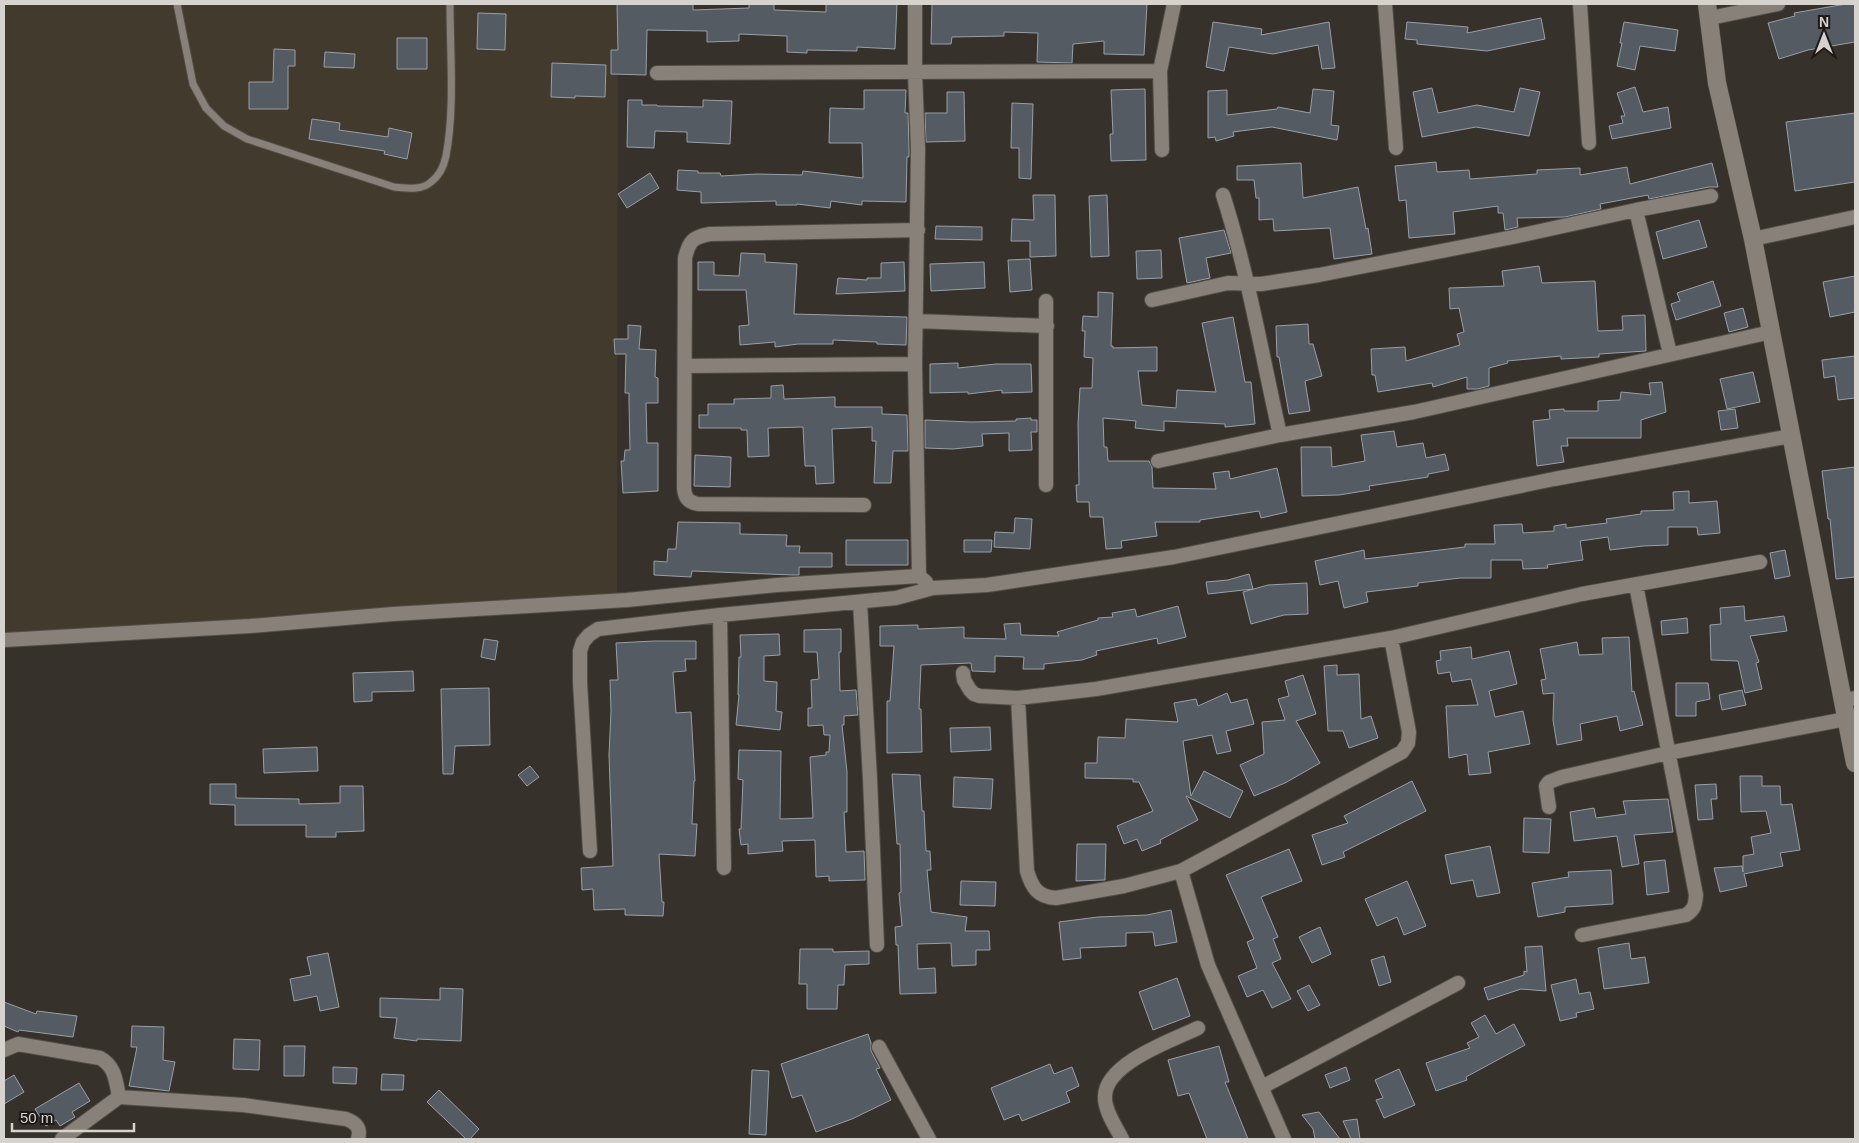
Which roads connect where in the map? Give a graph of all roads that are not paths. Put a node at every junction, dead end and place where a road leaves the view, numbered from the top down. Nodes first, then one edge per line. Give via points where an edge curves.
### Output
1 (176, 4) edge
2 (450, 4) edge
3 (916, 4) edge
4 (1174, 4) edge
5 (1385, 4) edge
6 (1580, 4) edge
7 (1778, 4) edge
8 (1708, 11) edge
9 (1160, 70) junction
10 (915, 72) junction
11 (657, 73) dead end
12 (1589, 143) dead end
13 (1396, 148) dead end
14 (1162, 150) dead end
15 (1223, 194) dead end
16 (1711, 196) dead end
17 (1636, 210) junction
18 (1855, 217) edge
19 (918, 230) junction
20 (1753, 239) junction
21 (1248, 284) junction
22 (1152, 300) dead end
23 (1046, 301) dead end
24 (916, 321) junction
25 (1047, 326) junction
26 (1771, 332) junction
27 (1670, 354) junction
28 (915, 364) junction
29 (685, 366) junction
30 (1280, 435) junction
31 (1791, 436) junction
32 (1158, 461) dead end
33 (1046, 485) dead end
34 (864, 505) dead end
35 (1760, 562) dead end
36 (919, 576) junction
37 (1636, 585) junction
38 (933, 588) junction
39 (860, 602) junction
40 (720, 615) junction
41 (1391, 638) junction
42 (4, 640) edge
43 (963, 673) dead end
44 (1018, 698) junction
45 (1849, 700) edge
46 (1846, 719) junction
47 (1668, 753) junction
48 (1855, 763) edge
49 (1549, 807) dead end
50 (590, 851) dead end
51 (724, 868) dead end
52 (1181, 871) junction
53 (1582, 935) dead end
54 (877, 945) dead end
55 (1458, 983) dead end
56 (1198, 1028) dead end
57 (6, 1046) edge
58 (879, 1047) dead end
59 (1262, 1087) junction
60 (119, 1097) junction
61 (62, 1139) edge
62 (358, 1139) edge
63 (929, 1139) edge
64 (1122, 1139) edge
65 (1284, 1139) edge

1 - 2 lane via 193,84 206,108 224,126 247,139 283,151 394,187 414,189 430,183 441,171 446,158 450,104
3 - 10 street
4 - 9 street
5 - 13 street
6 - 12 street
7 - 8 street
8 - 20 street via 1717,83
9 - 10 street
9 - 14 street
10 - 11 street
10 - 19 street
15 - 21 street
16 - 17 street
17 - 21 street via 1383,263 1283,282
17 - 27 street
18 - 20 street
19 - 24 street
19 - 29 street via 710,234 697,238 688,246 685,258
20 - 26 street
21 - 22 street via 1228,283
21 - 30 street
23 - 25 street
24 - 25 street
24 - 28 street
25 - 33 street
26 - 27 street
26 - 31 street
27 - 30 street via 1414,412
28 - 29 street
28 - 36 street
29 - 34 street via 684,488 691,502
30 - 32 street
31 - 38 street via 1554,479 1174,557 987,585
31 - 45 street
35 - 37 street
36 - 38 street
36 - 42 street via 786,584 628,600
37 - 41 street via 1582,594
37 - 47 street
38 - 39 street via 896,598
39 - 40 street
39 - 54 street
40 - 50 street via 598,629 583,642 580,682
40 - 51 street
41 - 44 street via 1096,689
41 - 52 street via 1410,732 1402,752
43 - 44 street via 966,685 974,694
44 - 52 street via 1027,871 1036,891 1056,898 1124,886
45 - 46 street
46 - 47 street
46 - 48 street
47 - 49 street via 1555,780 1546,786
47 - 53 street via 1696,895 1695,906 1686,915
52 - 59 street via 1208,965
55 - 59 street
56 - 64 street via 1138,1057 1114,1076 1104,1095
57 - 60 street via 18,1044 100,1058 112,1067
58 - 63 street
59 - 65 street
60 - 61 street
60 - 62 street via 242,1105 346,1119 358,1126

